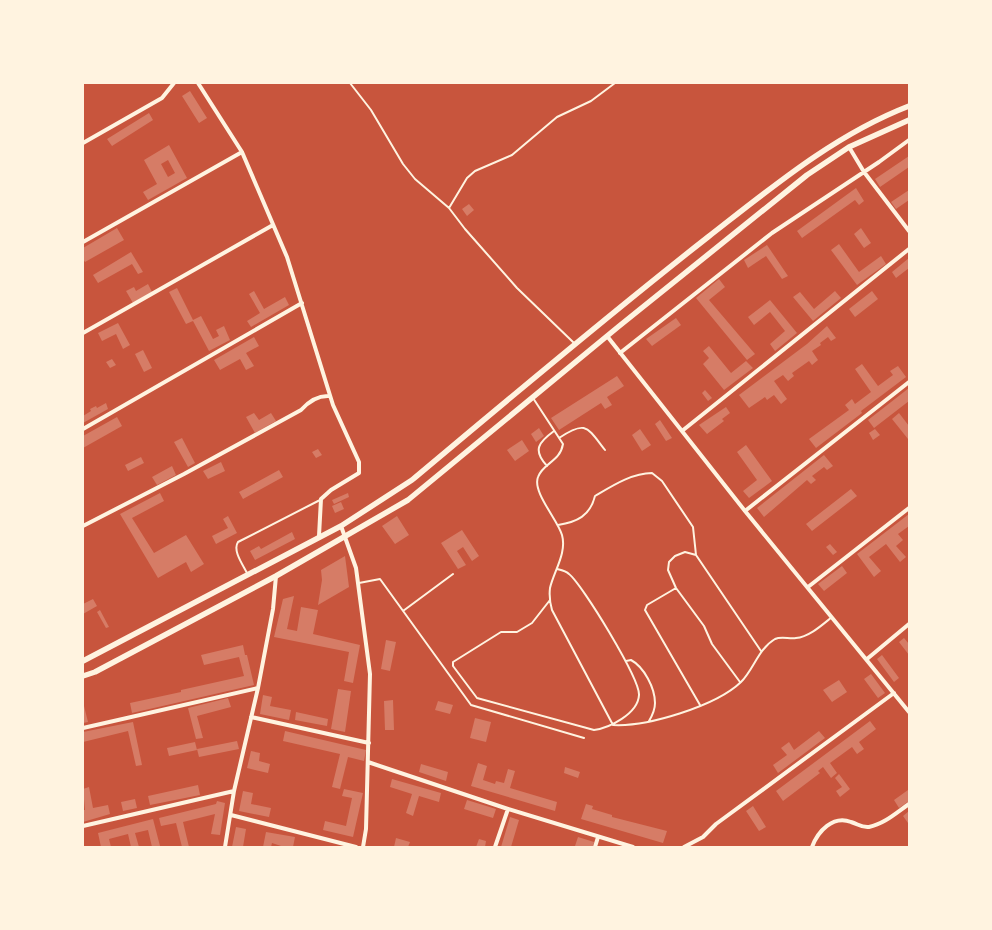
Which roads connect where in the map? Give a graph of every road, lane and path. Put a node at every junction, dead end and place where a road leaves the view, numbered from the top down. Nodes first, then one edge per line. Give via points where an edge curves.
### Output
1 (174, 83) edge
2 (198, 83) edge
3 (350, 83) edge
4 (615, 83) edge
5 (909, 106) edge
6 (909, 120) edge
7 (909, 140) edge
8 (83, 143) edge
9 (849, 147) junction
10 (242, 152) junction
11 (864, 172) junction
12 (449, 208) junction
13 (273, 225) junction
14 (909, 232) edge
15 (83, 242) edge
16 (909, 249) edge
17 (302, 303) junction
18 (83, 333) edge
19 (607, 336) junction
20 (575, 343) junction
21 (620, 353) junction
22 (909, 382) edge
23 (330, 396) junction
24 (532, 397) junction
25 (83, 428) edge
26 (555, 431) junction
27 (682, 431) junction
28 (559, 438) junction
29 (604, 450) dead end
30 (547, 466) junction
31 (321, 499) junction
32 (909, 508) edge
33 (745, 511) junction
34 (558, 525) junction
35 (83, 526) edge
36 (341, 526) junction
37 (319, 536) junction
38 (345, 536) junction
39 (696, 555) junction
40 (557, 569) junction
41 (453, 574) dead end
42 (248, 576) junction
43 (276, 576) junction
44 (358, 584) junction
45 (808, 587) junction
46 (676, 588) junction
47 (550, 600) junction
48 (403, 611) junction
49 (833, 616) junction
50 (909, 624) edge
51 (761, 651) junction
52 (867, 659) junction
53 (83, 661) edge
54 (625, 661) junction
55 (83, 676) edge
56 (740, 682) junction
57 (258, 688) junction
58 (894, 693) junction
59 (700, 705) junction
60 (909, 712) edge
61 (251, 717) junction
62 (649, 721) junction
63 (613, 725) junction
64 (83, 728) edge
65 (584, 738) dead end
66 (369, 743) junction
67 (368, 762) junction
68 (234, 791) junction
69 (909, 804) edge
70 (508, 809) junction
71 (232, 816) junction
72 (83, 826) edge
73 (598, 837) junction
74 (225, 847) edge
75 (356, 847) edge
76 (363, 847) edge
77 (495, 847) edge
78 (595, 847) edge
79 (633, 847) edge
80 (684, 847) edge
81 (812, 847) edge

1 - 8 street via 162,98
2 - 10 street
3 - 12 lane via 375,116 403,164 415,179
4 - 12 lane via 591,101 557,117 512,155 474,171
5 - 20 main road via 865,125 777,183
6 - 9 main road
7 - 11 street
9 - 11 street
9 - 19 main road via 807,176
10 - 13 street
10 - 15 street
11 - 14 street
11 - 21 street via 772,233
12 - 20 lane via 465,230 517,288
13 - 17 street
13 - 18 street
16 - 27 street
17 - 23 street
17 - 25 street
19 - 21 street
19 - 24 main road
20 - 36 main road via 412,480
21 - 27 street
22 - 33 street
23 - 31 street via 359,462 359,473
23 - 35 street via 323,396 308,403 301,410 184,474
24 - 26 lane
24 - 38 main road via 408,500
26 - 28 lane
26 - 30 lane via 538,446 538,453
27 - 33 street
28 - 29 lane via 578,427 584,428
28 - 30 lane via 563,444 560,456
30 - 34 lane via 538,477 537,487
31 - 37 street
31 - 42 lane via 238,542 237,551
32 - 45 street
33 - 45 street
34 - 39 lane via 571,523 583,517 592,507 595,496 610,487 630,478 652,473 662,481 693,527
34 - 40 lane via 563,546
36 - 37 main road
36 - 38 street
37 - 42 main road
38 - 43 main road
38 - 44 street via 356,568
39 - 46 lane via 685,552 669,562 668,570
39 - 51 lane
40 - 47 lane via 550,588
40 - 54 lane via 569,574 586,596
41 - 48 lane
42 - 53 main road
43 - 55 main road
43 - 57 street
44 - 48 lane via 380,579
44 - 66 street via 370,674
45 - 49 street
46 - 56 lane
46 - 59 lane via 647,605 645,610
47 - 63 lane via 552,610
47 - 63 lane via 532,623 517,632 501,632 453,662 453,666 477,698 594,730
48 - 65 lane via 470,705
49 - 51 lane via 820,627 796,638 775,639
49 - 52 street
50 - 52 street
51 - 56 lane via 751,670
52 - 58 street
54 - 62 lane via 631,660 638,664 652,690 655,703
54 - 63 lane via 635,680 639,695 634,707
56 - 59 lane via 729,691
57 - 61 street
57 - 64 street
58 - 60 street
58 - 80 street via 716,824 703,837
59 - 62 lane via 668,718
61 - 66 street
61 - 68 street
62 - 63 lane via 629,726
66 - 67 street
67 - 70 street
67 - 76 street
68 - 71 street
68 - 72 street
69 - 81 street via 876,825 860,826 850,821 839,820 831,822 814,840
70 - 73 street
70 - 77 street
71 - 74 street
71 - 75 street
73 - 78 street
73 - 79 street

